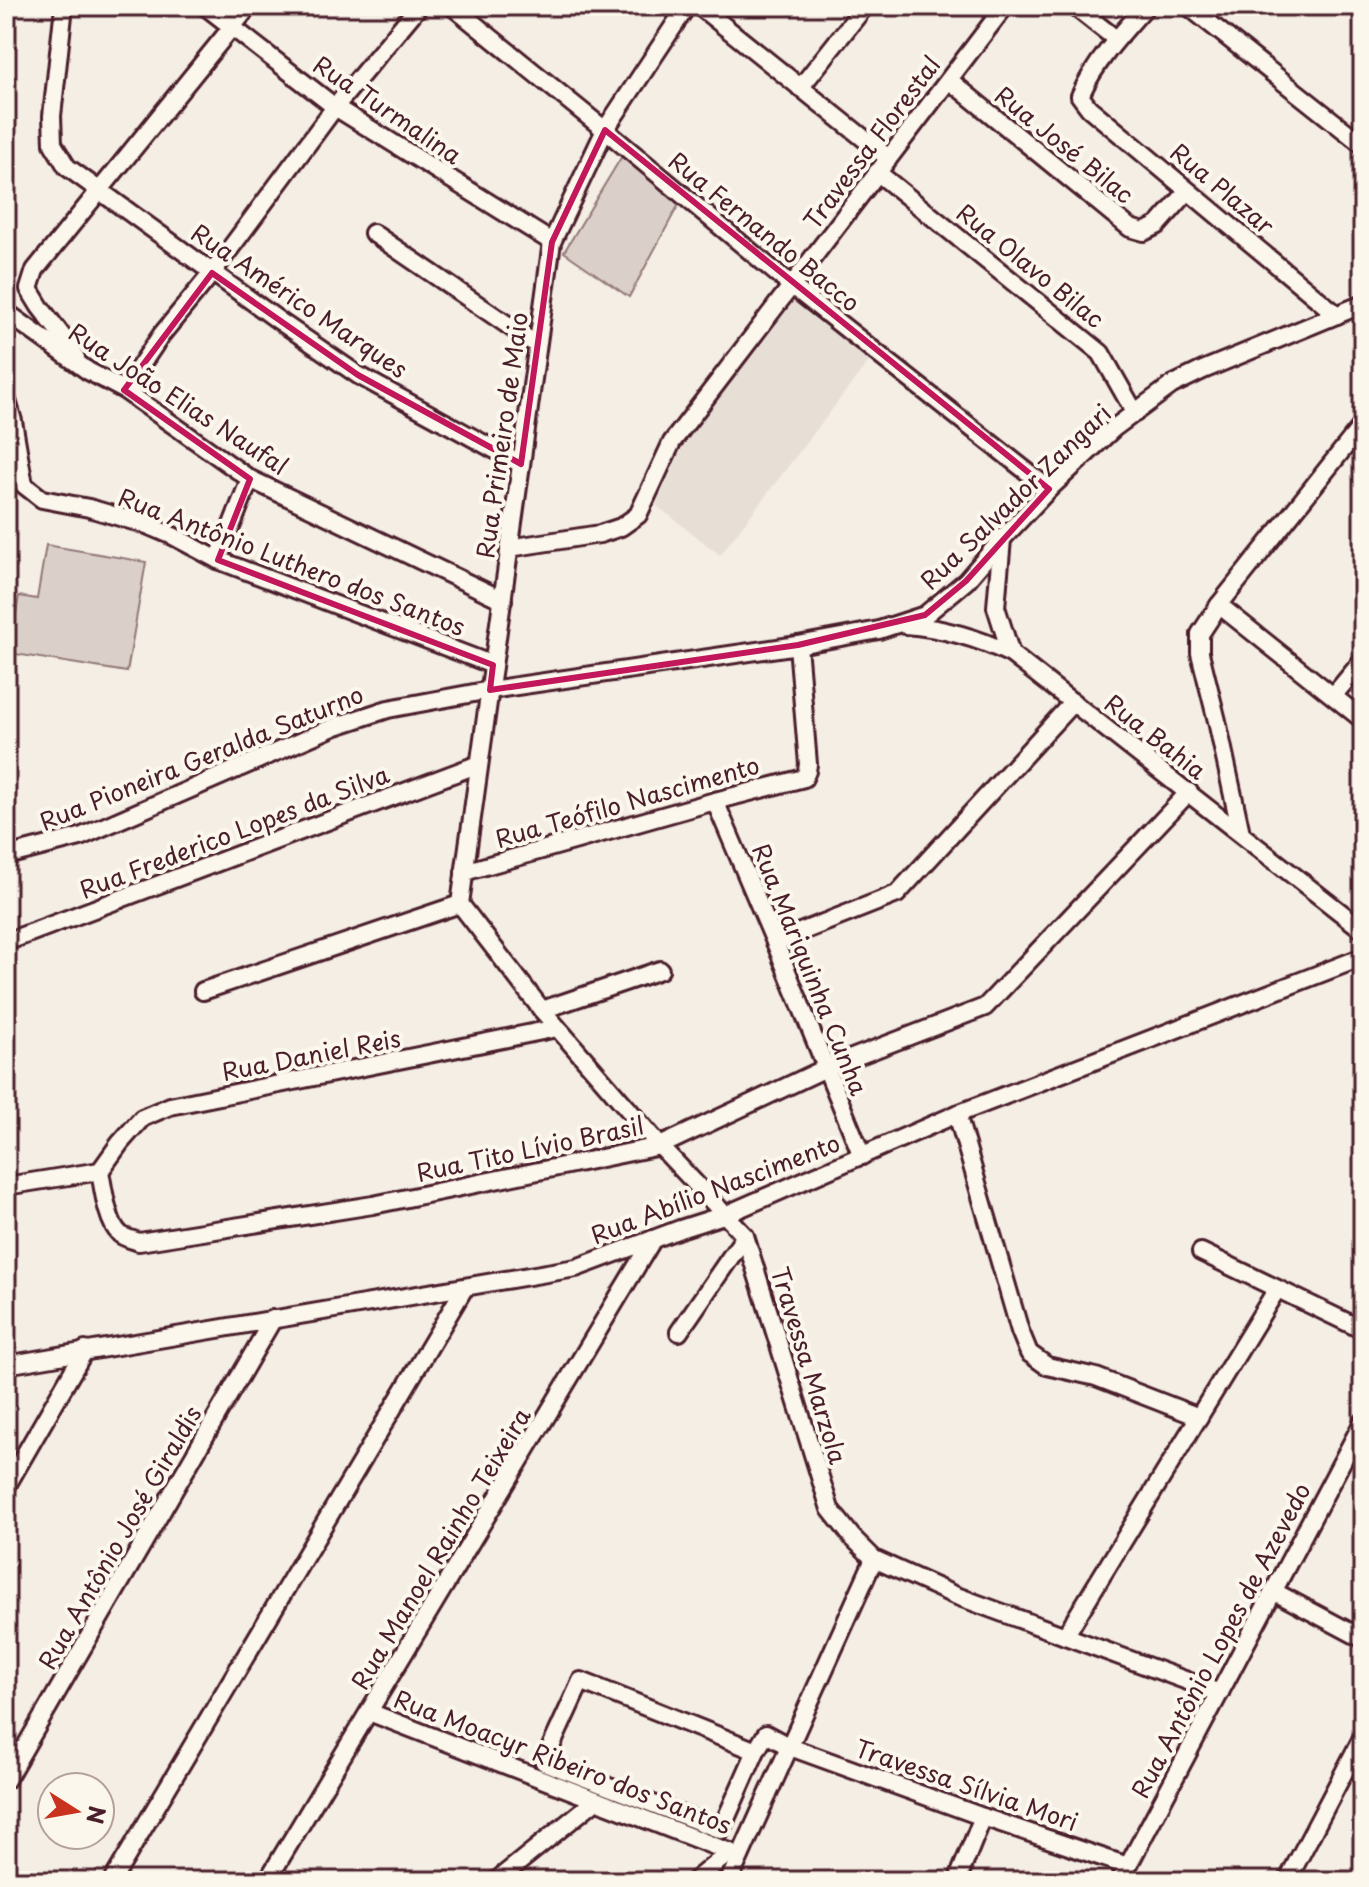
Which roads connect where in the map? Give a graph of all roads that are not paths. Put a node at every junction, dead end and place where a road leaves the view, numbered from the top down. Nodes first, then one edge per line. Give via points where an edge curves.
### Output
1 (64, 6) edge
2 (205, 6) edge
3 (249, 6) edge
4 (419, 6) edge
5 (452, 6) edge
6 (687, 6) edge
7 (699, 6) edge
8 (865, 6) edge
9 (1005, 6) edge
10 (1074, 6) edge
11 (1146, 6) edge
12 (1188, 6) edge
13 (231, 26) junction
14 (1116, 39) junction
15 (949, 80) junction
16 (800, 88) junction
17 (335, 107) junction
18 (605, 130) junction
19 (1363, 145) edge
20 (887, 157) junction
21 (877, 172) junction
22 (101, 189) junction
23 (1188, 191) junction
24 (373, 233) dead end
25 (552, 242) junction
26 (212, 273) junction
27 (792, 286) junction
28 (1363, 304) edge
29 (6, 312) edge
30 (1337, 315) junction
31 (537, 345) junction
32 (88, 371) junction
33 (124, 390) junction
34 (6, 397) edge
35 (1135, 413) junction
36 (1363, 424) edge
37 (521, 464) junction
38 (250, 479) junction
39 (1049, 489) junction
40 (1002, 539) junction
41 (509, 548) junction
42 (218, 560) junction
43 (503, 600) junction
44 (1219, 605) junction
45 (897, 625) junction
46 (798, 645) junction
47 (1011, 654) junction
48 (1363, 660) edge
49 (493, 665) junction
50 (490, 690) junction
51 (1334, 695) junction
52 (1073, 702) junction
53 (1363, 720) edge
54 (479, 764) junction
55 (1189, 792) junction
56 (715, 801) junction
57 (1241, 833) junction
58 (6, 854) edge
59 (464, 872) junction
60 (460, 904) junction
61 (1363, 930) edge
62 (6, 942) edge
63 (775, 942) junction
64 (1363, 957) edge
65 (660, 970) dead end
66 (203, 991) dead end
67 (542, 1010) junction
68 (557, 1028) junction
69 (826, 1068) junction
70 (957, 1114) junction
71 (660, 1146) junction
72 (862, 1156) junction
73 (100, 1171) junction
74 (6, 1186) edge
75 (727, 1214) junction
76 (745, 1236) junction
77 (653, 1239) junction
78 (1201, 1252) dead end
79 (465, 1287) junction
80 (1277, 1289) junction
81 (273, 1319) junction
82 (1363, 1330) edge
83 (679, 1332) dead end
84 (85, 1350) junction
85 (6, 1365) edge
86 (1199, 1417) junction
87 (1363, 1422) edge
88 (6, 1487) edge
89 (874, 1559) junction
90 (1273, 1591) junction
91 (1065, 1636) junction
92 (1363, 1639) edge
93 (1220, 1693) junction
94 (369, 1712) junction
95 (1363, 1736) edge
96 (790, 1747) junction
97 (756, 1751) junction
98 (6, 1780) edge
99 (596, 1800) junction
100 (983, 1817) junction
101 (735, 1854) junction
102 (1124, 1873) edge
103 (112, 1881) edge
104 (267, 1881) edge
105 (496, 1881) edge
106 (694, 1881) edge
107 (729, 1881) edge
108 (957, 1881) edge
109 (1287, 1881) edge

1 - 22 street, Rua Américo Marques via 53,144 67,167
2 - 13 street, Rua Turmalina
3 - 13 street
4 - 17 street
5 - 18 street, Rua Fernando Bacco
6 - 18 street, Rua Primeiro de Maio
7 - 16 street
8 - 16 street
9 - 15 street, Travessa Florestal
10 - 14 street
11 - 14 street
12 - 19 street
13 - 17 street, Rua Turmalina
13 - 22 street
14 - 23 street, Rua Plazar via 1080,96
15 - 20 street, Travessa Florestal
15 - 23 street, Rua José Bilac via 1130,228 1144,232 1158,225
16 - 20 street
17 - 25 street, Rua Turmalina
17 - 26 street
18 - 25 street, Rua Primeiro de Maio
18 - 27 street, Rua Fernando Bacco
20 - 21 street, Travessa Florestal
21 - 27 street, Travessa Florestal
21 - 35 street, Rua Olavo Bilac via 1101,353
22 - 26 street, Rua Américo Marques
22 - 32 street via 35,270 29,289
23 - 30 street, Rua Plazar
24 - 31 street
25 - 31 street, Rua Primeiro de Maio
26 - 33 street
26 - 37 street, Rua Américo Marques via 358,375
27 - 39 street, Rua Fernando Bacco
27 - 41 street, Travessa Florestal via 672,442 638,515 600,534
28 - 30 street, Rua Salvador Zangari
29 - 32 street, Rua João Elias Naufal
30 - 35 street, Rua Salvador Zangari via 1172,385
31 - 37 street, Rua Primeiro de Maio
32 - 33 street, Rua João Elias Naufal
33 - 38 street, Rua João Elias Naufal
34 - 42 street, Rua Antônio Luthero dos Santos via 24,485 42,499 147,525
35 - 39 street, Rua Salvador Zangari
36 - 44 street
37 - 41 street, Rua Primeiro de Maio
38 - 42 street
38 - 43 street, Rua João Elias Naufal
39 - 40 street, Rua Salvador Zangari
40 - 45 street, Rua Salvador Zangari via 936,606
40 - 47 street via 996,607
41 - 43 street, Rua Primeiro de Maio
42 - 49 street, Rua Antônio Luthero dos Santos
43 - 49 street, Rua Primeiro de Maio
44 - 51 street
44 - 57 street via 1200,634 1200,653
45 - 46 street, Rua Salvador Zangari
45 - 47 street, Rua Bahia via 961,633
46 - 50 street, Rua Salvador Zangari
46 - 56 street, Rua Teófilo Nascimento via 808,764 804,778
47 - 52 street, Rua Bahia
48 - 51 street
49 - 50 street, Rua Primeiro de Maio
50 - 54 street, Rua Primeiro de Maio
50 - 58 street, Rua Pioneira Geralda Saturno via 388,709 336,726 80,837
51 - 53 street
52 - 55 street, Rua Bahia
52 - 63 street via 897,894
54 - 59 street, Rua Primeiro de Maio
54 - 62 street, Rua Frederico Lopes da Silva
55 - 57 street, Rua Bahia
55 - 69 street, Rua Tito Lívio Brasil via 985,1007
56 - 59 street, Rua Teófilo Nascimento
56 - 63 street, Rua Mariquinha Cunha
57 - 61 street, Rua Bahia
59 - 60 street, Rua Primeiro de Maio
60 - 66 street
60 - 67 street, Travessa Marzola
63 - 69 street, Rua Mariquinha Cunha
64 - 70 street, Rua Abílio Nascimento
65 - 67 street
67 - 68 street, Travessa Marzola
68 - 71 street, Travessa Marzola
68 - 73 street, Rua Daniel Reis via 170,1106 142,1118
69 - 71 street, Rua Tito Lívio Brasil
69 - 72 street, Rua Mariquinha Cunha
70 - 72 street, Rua Abílio Nascimento
70 - 86 street via 1029,1353 1047,1366 1096,1377
71 - 73 street, Rua Tito Lívio Brasil via 373,1205 139,1242 120,1234
71 - 75 street, Travessa Marzola
72 - 75 street, Rua Abílio Nascimento
73 - 74 street
75 - 76 street, Travessa Marzola
75 - 77 street, Rua Abílio Nascimento
76 - 83 street
76 - 89 street, Travessa Marzola via 830,1509
77 - 79 street, Rua Abílio Nascimento via 576,1268
77 - 94 street, Rua Manoel Rainho Teixeira
78 - 80 street
79 - 81 street, Rua Abílio Nascimento
79 - 103 street
80 - 82 street
80 - 86 street
81 - 84 street, Rua Abílio Nascimento
81 - 98 street, Rua Antônio José Giraldis
84 - 85 street, Rua Abílio Nascimento
84 - 88 street
86 - 91 street
87 - 90 street, Rua Antônio Lopes de Azevedo
89 - 91 street, Travessa Marzola
89 - 96 street
90 - 92 street
90 - 93 street, Rua Antônio Lopes de Azevedo
91 - 93 street, Travessa Marzola
93 - 102 street, Rua Antônio Lopes de Azevedo
94 - 99 street, Rua Moacyr Ribeiro dos Santos
94 - 104 street, Rua Manoel Rainho Teixeira
95 - 109 street
96 - 97 street, Travessa Sílvia Mori via 766,1734
96 - 100 street, Travessa Sílvia Mori
96 - 101 street
97 - 97 street via 721,1830 544,1762 581,1681
99 - 101 street, Rua Moacyr Ribeiro dos Santos
99 - 105 street
100 - 102 street, Travessa Sílvia Mori
100 - 108 street
101 - 106 street
101 - 107 street

